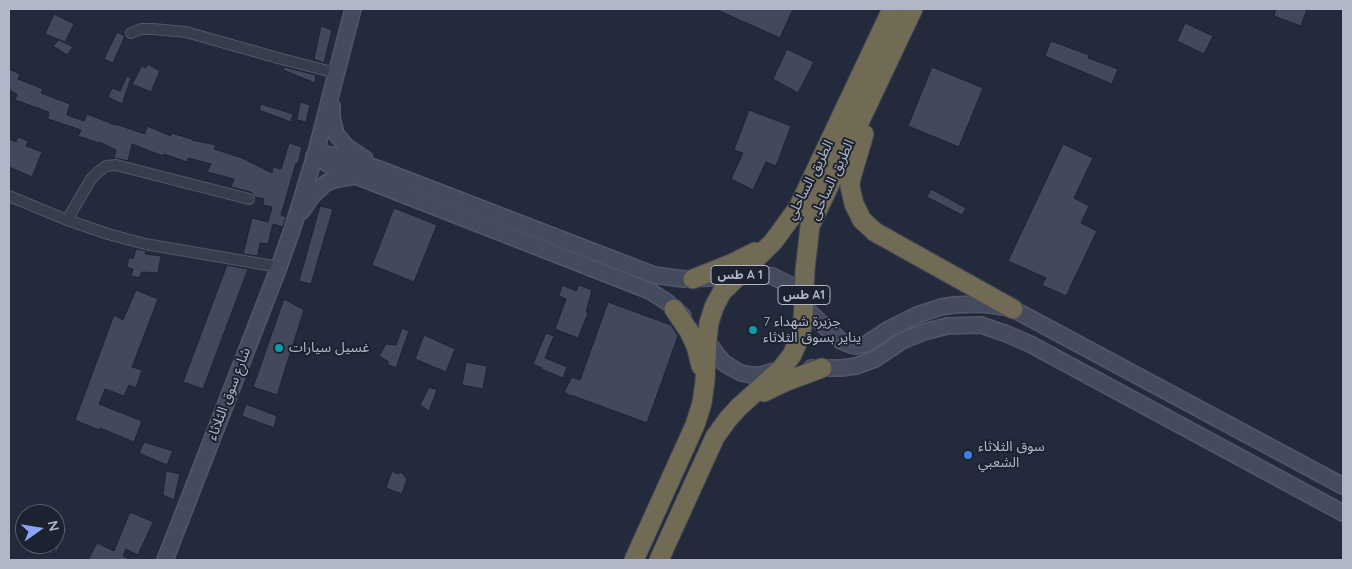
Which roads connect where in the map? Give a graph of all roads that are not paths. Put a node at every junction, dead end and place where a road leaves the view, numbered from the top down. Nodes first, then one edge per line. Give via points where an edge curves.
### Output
1 (353, 9) edge
2 (892, 9) edge
3 (913, 9) edge
4 (131, 33) dead end
5 (883, 71) junction
6 (336, 73) junction
7 (332, 92) junction
8 (315, 154) junction
9 (379, 169) junction
10 (356, 176) junction
11 (9, 196) edge
12 (249, 199) dead end
13 (67, 220) junction
14 (293, 227) junction
15 (773, 242) junction
16 (279, 267) junction
17 (738, 277) junction
18 (693, 279) junction
19 (804, 306) junction
20 (674, 309) junction
21 (1013, 309) junction
22 (707, 340) junction
23 (822, 368) junction
24 (781, 369) junction
25 (705, 381) junction
26 (739, 406) junction
27 (1343, 486) edge
28 (1343, 513) edge
29 (164, 560) edge
30 (634, 560) edge
31 (659, 560) edge

1 - 6 street
2 - 15 highway, الطريق الساحلي / طس A 1 via 798,208
3 - 5 highway, الطريق الساحلى / طس A1
4 - 6 street via 153,29 186,32
5 - 19 highway, الطريق الساحلى / طس A1 via 810,226
5 - 21 highway via 851,178 857,212 875,232
6 - 7 street
7 - 8 street
7 - 9 street via 336,134 347,147
8 - 9 street via 346,158
8 - 10 street via 327,164
8 - 14 street
9 - 18 street via 654,275
10 - 14 street via 337,179 321,187
10 - 20 street via 650,291
11 - 13 street
12 - 13 street via 116,165 106,166 91,179
13 - 16 street via 145,244
14 - 16 street, شارع سوق الثلاثاء
15 - 17 highway, الطريق الساحلي / طس A 1
15 - 18 highway
16 - 29 street, شارع سوق الثلاثاء
17 - 18 street
17 - 19 street via 763,274 780,279 794,290
17 - 22 highway, الطريق الساحلي / طس A 1 via 722,292 714,307
19 - 21 street via 841,341 856,346 866,344 917,315 941,307 978,304
19 - 24 highway, الطريق الساحلى / طس A1 via 800,337 792,356
20 - 22 street
20 - 25 highway via 696,346
21 - 27 street
22 - 24 street via 724,363 741,373 761,375
22 - 25 highway, الطريق الساحلي / طس A 1
23 - 24 street
23 - 26 highway via 779,384
23 - 28 street via 866,363 902,340 936,328 970,325 994,329 1030,344
24 - 26 highway, الطريق الساحلى / طس A1
25 - 30 highway, الطريق الساحلي / طس A 1 via 695,426
26 - 31 highway, الطريق الساحلى / طس A1 via 716,437

